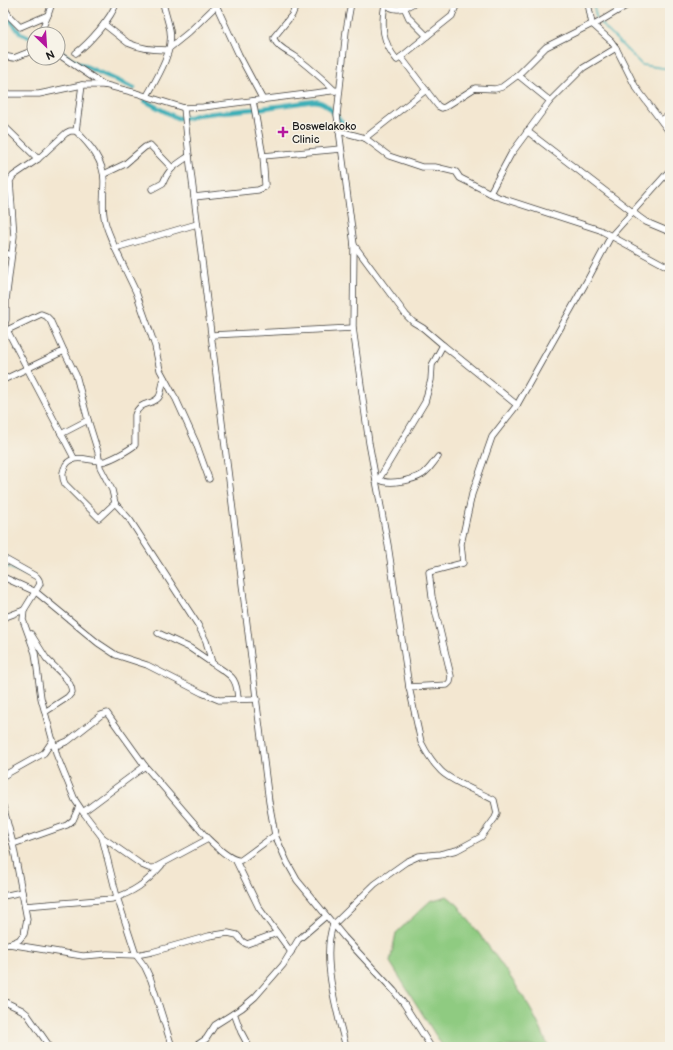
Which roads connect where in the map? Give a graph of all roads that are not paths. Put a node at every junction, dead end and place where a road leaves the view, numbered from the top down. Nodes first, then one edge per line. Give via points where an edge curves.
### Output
1 (52, 3) edge
2 (116, 3) edge
3 (163, 3) edge
4 (297, 3) edge
5 (351, 3) edge
6 (414, 3) edge
7 (457, 3) edge
8 (588, 3) edge
9 (630, 3) edge
10 (217, 4) edge
11 (385, 4) edge
12 (3, 6) edge
13 (404, 7) junction
14 (48, 15) junction
15 (104, 24) junction
16 (593, 25) junction
17 (43, 26) edge
18 (427, 36) junction
19 (616, 48) junction
20 (167, 50) junction
21 (26, 53) edge
22 (76, 54) dead end
23 (3, 56) edge
24 (401, 57) junction
25 (66, 59) edge
26 (518, 75) junction
27 (82, 85) junction
28 (105, 85) junction
29 (426, 90) junction
30 (337, 91) junction
31 (3, 94) edge
32 (147, 96) junction
33 (263, 100) junction
34 (253, 101) junction
35 (550, 101) junction
36 (184, 110) junction
37 (670, 115) edge
38 (661, 120) junction
39 (3, 125) edge
40 (76, 131) junction
41 (339, 131) junction
42 (527, 131) junction
43 (670, 133) edge
44 (365, 138) junction
45 (341, 148) junction
46 (189, 156) junction
47 (263, 156) junction
48 (38, 159) junction
49 (172, 168) junction
50 (670, 170) edge
51 (104, 174) junction
52 (152, 189) dead end
53 (490, 193) junction
54 (194, 196) junction
55 (633, 212) junction
56 (197, 224) junction
57 (670, 232) edge
58 (611, 236) junction
59 (354, 245) junction
60 (115, 248) junction
61 (3, 251) edge
62 (11, 256) junction
63 (670, 268) edge
64 (6, 320) junction
65 (17, 326) junction
66 (353, 328) junction
67 (4, 331) edge
68 (212, 335) junction
69 (443, 345) junction
70 (64, 351) junction
71 (27, 369) junction
72 (164, 378) junction
73 (3, 380) edge
74 (517, 405) junction
75 (88, 420) junction
76 (62, 434) junction
77 (438, 457) dead end
78 (74, 458) junction
79 (99, 461) junction
80 (209, 479) dead end
81 (378, 480) junction
82 (115, 503) junction
83 (3, 558) edge
84 (3, 577) edge
85 (36, 592) junction
86 (24, 610) junction
87 (3, 618) edge
88 (23, 620) junction
89 (158, 633) dead end
90 (212, 663) junction
91 (409, 687) junction
92 (257, 699) junction
93 (238, 700) junction
94 (45, 712) junction
95 (53, 740) junction
96 (54, 747) junction
97 (145, 766) junction
98 (3, 776) edge
99 (3, 806) edge
100 (79, 807) junction
101 (83, 812) junction
102 (5, 820) edge
103 (275, 835) junction
104 (102, 837) junction
105 (208, 839) junction
106 (13, 844) junction
107 (236, 861) junction
108 (164, 864) junction
109 (22, 892) junction
110 (3, 896) edge
111 (117, 897) junction
112 (25, 906) junction
113 (326, 916) junction
114 (333, 925) junction
115 (277, 933) junction
116 (6, 945) edge
117 (291, 952) junction
118 (136, 955) junction
119 (3, 1001) edge
120 (234, 1013) junction
121 (206, 1040) junction
122 (50, 1047) edge
123 (172, 1047) edge
124 (194, 1047) edge
125 (201, 1047) edge
126 (248, 1047) edge
127 (346, 1047) edge
128 (431, 1047) edge

1 - 14 street
2 - 15 street
3 - 20 street via 170,30
4 - 30 street via 292,15 274,39 278,45
5 - 30 street
6 - 13 street
7 - 18 street via 452,16
8 - 16 street
9 - 16 street
10 - 20 street
10 - 33 street via 239,55
11 - 13 street via 394,10
11 - 24 street via 382,28 385,38 395,57 398,60
12 - 14 street via 20,27
13 - 18 street via 409,18
14 - 17 street
15 - 20 street via 132,45 151,50
15 - 22 street
16 - 19 street
16 - 26 street via 546,47
18 - 24 street
19 - 35 street via 583,68
19 - 38 street via 635,86
20 - 32 street via 162,69
21 - 23 street via 14,58
24 - 29 street
25 - 28 street
26 - 29 street via 502,87 475,88 442,108
26 - 35 street
27 - 28 street
27 - 31 street via 51,93
27 - 40 street
28 - 32 street
29 - 44 street
30 - 33 street
30 - 41 street
32 - 36 street
33 - 34 street
34 - 36 street
34 - 47 street
35 - 42 street
36 - 46 street
37 - 38 street
38 - 43 street
39 - 48 street
40 - 48 street via 66,133
40 - 51 street via 90,146
41 - 44 street
41 - 45 street
42 - 53 street
42 - 55 street
44 - 53 street via 389,156 422,167 456,172 460,178
45 - 47 street
45 - 59 street
46 - 49 street
46 - 54 street
47 - 54 street via 266,184 263,188
48 - 62 street via 13,176 10,181 14,236
49 - 51 street via 150,145 125,164
49 - 52 street via 166,174 163,183
50 - 55 street
51 - 60 street via 103,214
53 - 58 street
54 - 56 street
55 - 57 street via 646,222
55 - 58 street
56 - 60 street
56 - 68 street
58 - 63 street
58 - 74 street
59 - 66 street
59 - 69 street via 406,315
60 - 72 street via 136,292
61 - 62 street
62 - 64 street
64 - 65 street
64 - 67 street
65 - 67 street
65 - 70 street via 41,314 46,316
66 - 68 street
66 - 81 street via 369,443
67 - 71 street
68 - 92 street
69 - 74 street
69 - 81 street via 432,365 425,402
70 - 71 street
70 - 75 street via 76,375
71 - 73 street
71 - 76 street
72 - 79 street via 159,396 136,411 136,445 107,460
72 - 80 street via 194,437
74 - 91 street via 492,437 486,451 463,532 463,563 429,572 432,597 451,676 450,682
75 - 76 street
75 - 79 street
76 - 78 street
77 - 81 street via 421,476 391,483
78 - 79 street
78 - 82 street via 64,469 62,478 65,484 98,518
79 - 82 street
81 - 91 street
82 - 90 street via 130,520 198,625
83 - 85 street via 37,577 40,584
84 - 85 street
85 - 86 street
85 - 93 street via 110,651 147,665 211,697 219,700
86 - 87 street
86 - 88 street
88 - 94 street via 35,653
88 - 94 street via 46,657 72,690 68,697
89 - 90 street via 190,648
90 - 93 street via 233,678 238,688
91 - 114 street via 425,750 441,771 450,778 494,800 497,813 485,834 461,848 419,856 406,862 375,884
92 - 93 street
92 - 103 street
94 - 95 street
95 - 96 street
95 - 98 street via 44,753
96 - 97 street via 68,741 107,713
96 - 100 street
97 - 101 street
97 - 105 street
99 - 102 street
100 - 101 street
100 - 106 street via 73,820 67,825
101 - 104 street
102 - 106 street
103 - 107 street via 245,858
103 - 113 street via 297,880
104 - 108 street via 142,865 154,868
104 - 111 street
105 - 107 street
105 - 108 street
106 - 109 street
107 - 115 street via 259,908
108 - 111 street via 146,883
109 - 110 street
109 - 112 street
111 - 112 street via 107,900
111 - 118 street
112 - 116 street via 27,920 24,934 19,940
113 - 114 street
113 - 117 street via 302,935
114 - 127 street via 328,954
114 - 128 street via 401,1000
115 - 117 street
115 - 118 street via 247,944 237,935 224,934
116 - 118 street via 83,956
117 - 120 street via 262,990
118 - 123 street via 151,980
119 - 122 street via 27,1014
120 - 121 street via 215,1025
120 - 126 street
121 - 124 street
121 - 125 street

